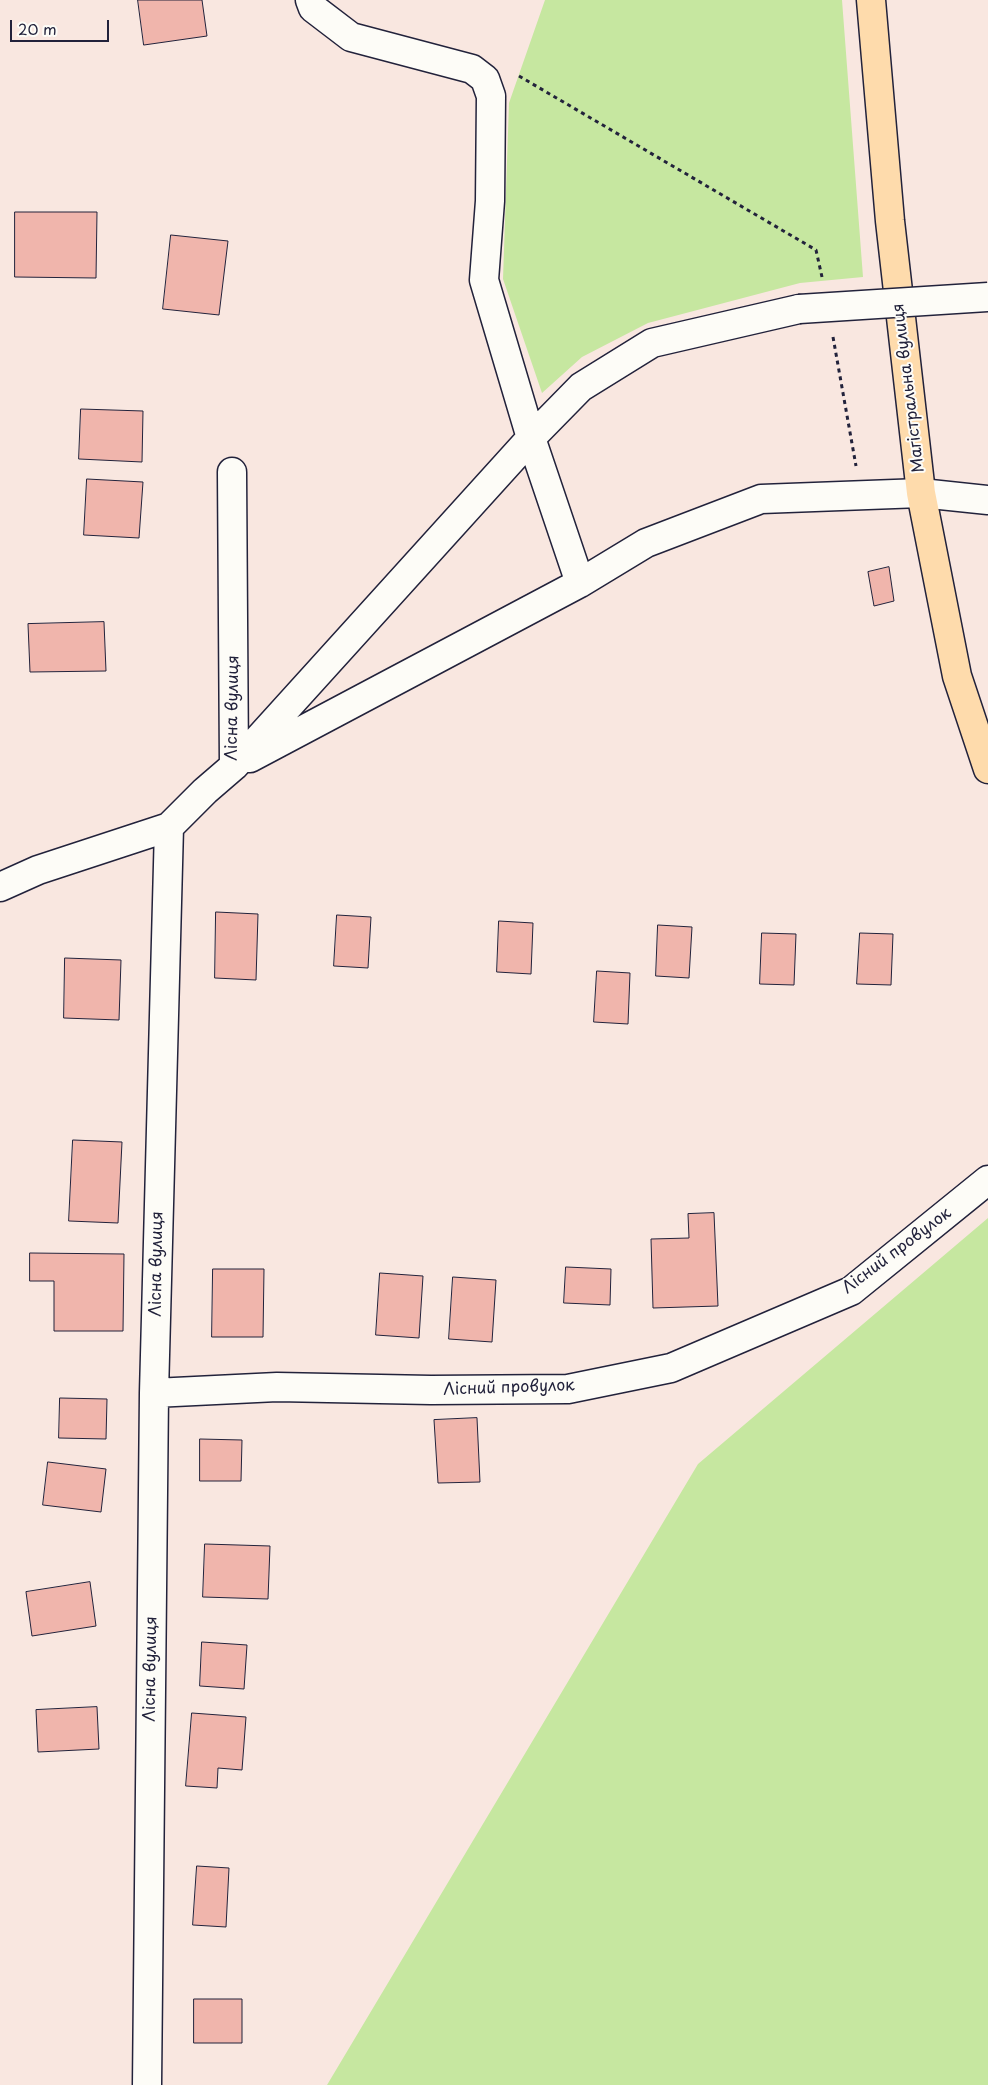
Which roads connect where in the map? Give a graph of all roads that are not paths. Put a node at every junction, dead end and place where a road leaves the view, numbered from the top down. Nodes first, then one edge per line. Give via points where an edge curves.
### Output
1 (310, 0) edge
2 (871, 0) edge
3 (988, 297) edge
4 (531, 438) junction
5 (232, 472) dead end
6 (921, 493) junction
7 (988, 500) edge
8 (580, 583) junction
9 (234, 766) junction
10 (988, 769) edge
11 (168, 827) junction
12 (0, 888) edge
13 (988, 1180) edge
14 (154, 1393) junction
15 (147, 2085) edge

1 - 4 street via 313,8 351,37 472,68 485,80 491,96 490,201 484,280
2 - 6 main road, Магістральна вулиця via 890,222
3 - 4 street, bridge via 799,309 652,343 581,387
4 - 8 street
4 - 9 street
5 - 9 street, Лісна вулиця
6 - 7 street
6 - 8 street via 760,499 646,543
6 - 10 main road, Магістральна вулиця via 957,676
8 - 9 street
9 - 11 street, Лісна вулиця
11 - 12 street via 38,870
11 - 14 street, Лісна вулиця
13 - 14 street, Лісний провулок via 851,1290 670,1368 568,1389 277,1387
14 - 15 street, Лісна вулиця

